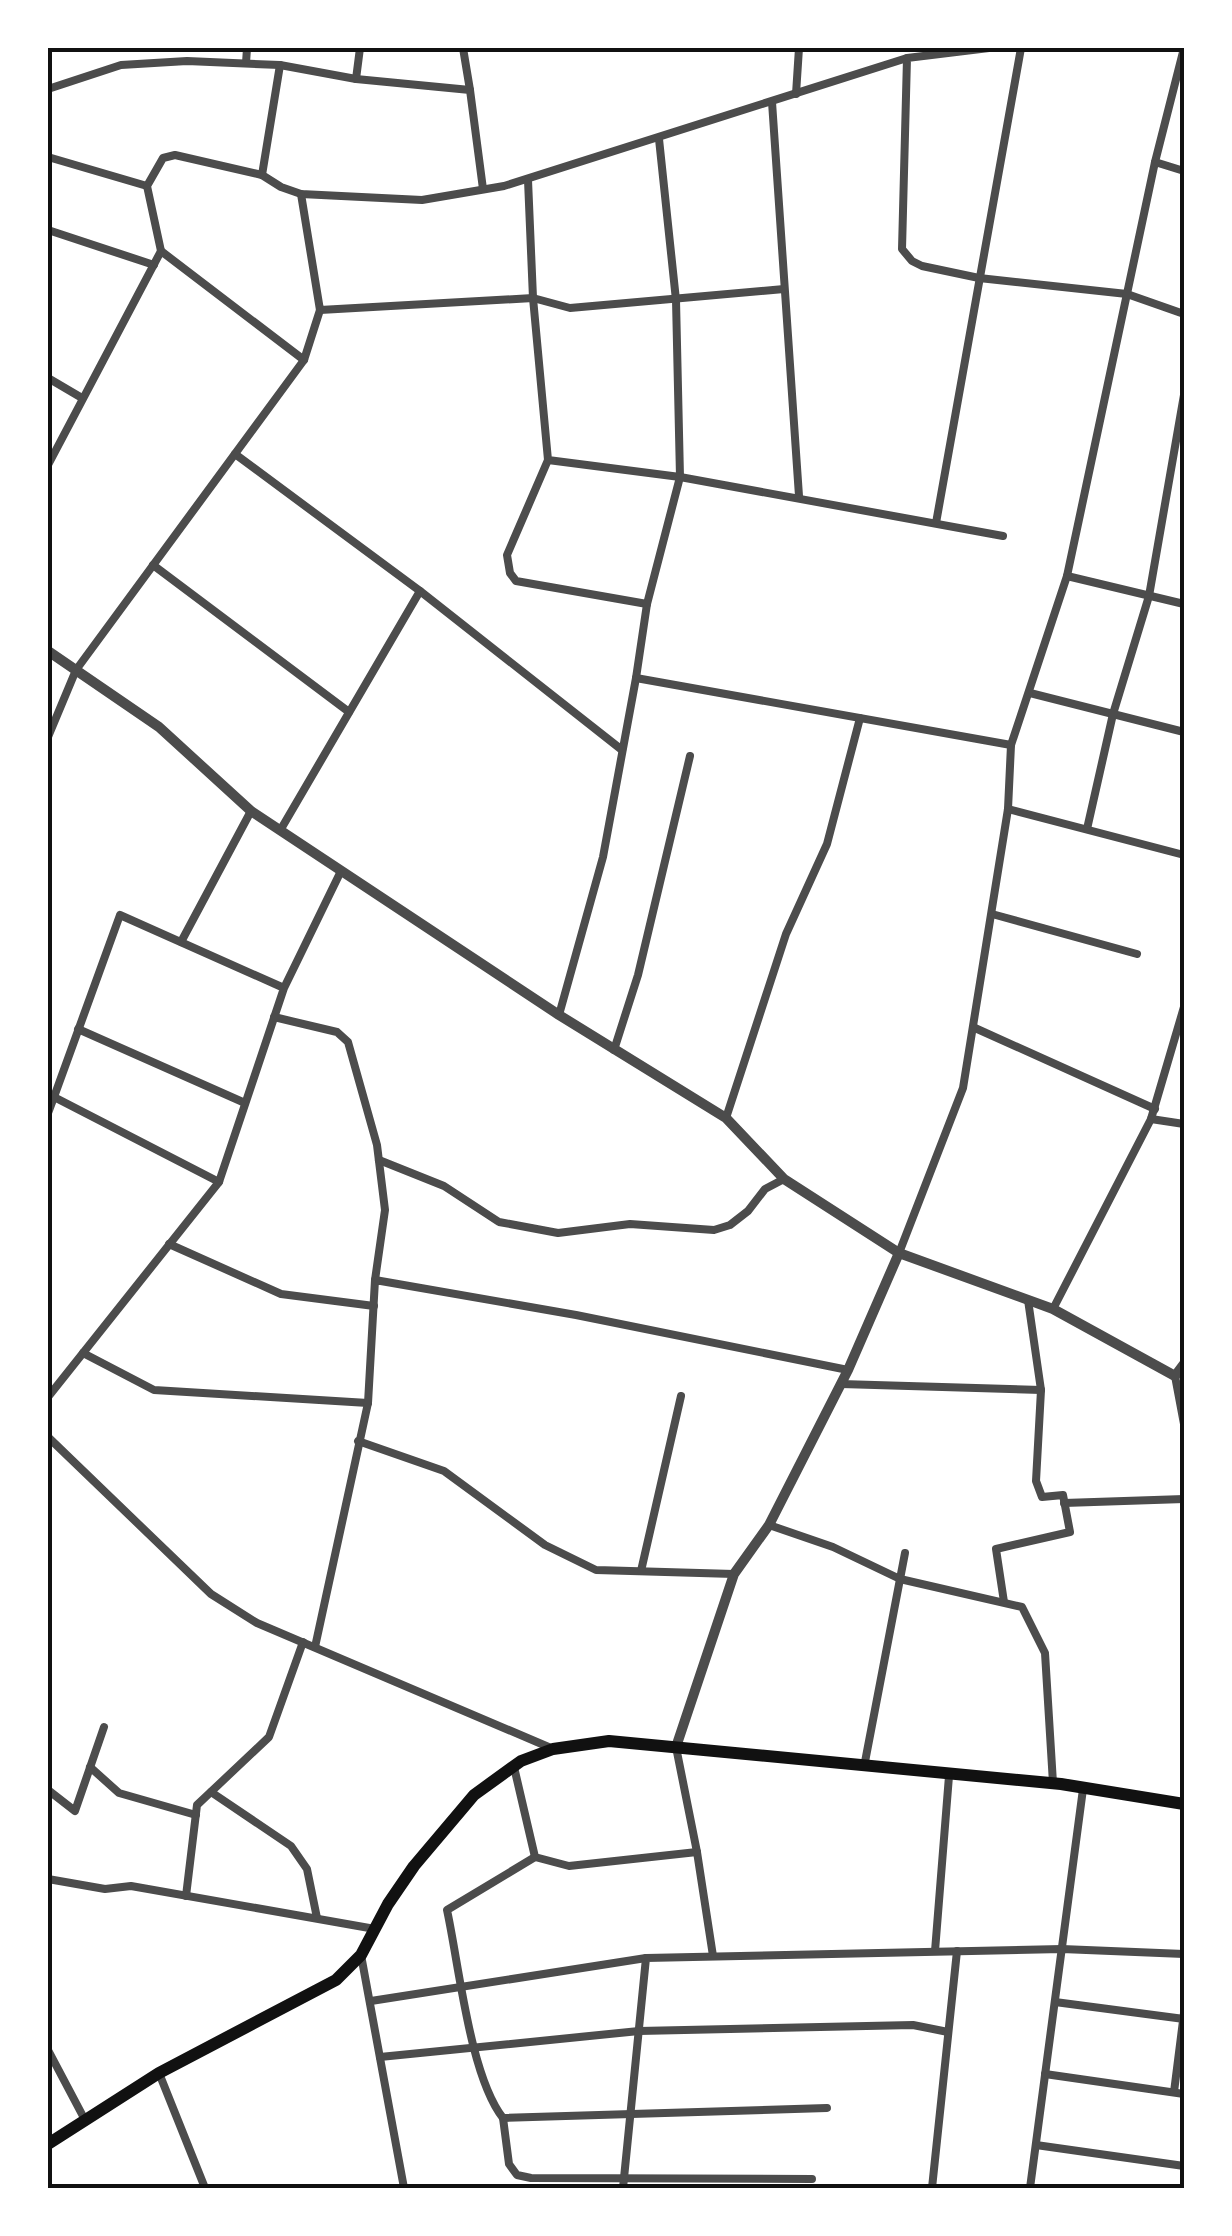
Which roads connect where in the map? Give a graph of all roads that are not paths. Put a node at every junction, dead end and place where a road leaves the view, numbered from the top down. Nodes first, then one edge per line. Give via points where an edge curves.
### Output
1 (247, 48) edge
2 (360, 48) edge
3 (463, 48) edge
4 (800, 48) edge
5 (990, 48) edge
6 (1021, 48) edge
7 (1184, 48) edge
8 (907, 58) junction
9 (246, 63) junction
10 (280, 65) junction
11 (356, 79) junction
12 (48, 88) edge
13 (470, 90) junction
14 (796, 94) junction
15 (772, 102) junction
16 (659, 138) junction
17 (48, 157) edge
18 (1156, 162) junction
19 (1184, 172) edge
20 (262, 175) junction
21 (528, 180) junction
22 (147, 186) junction
23 (483, 189) junction
24 (301, 194) junction
25 (48, 230) edge
26 (161, 251) junction
27 (154, 264) junction
28 (979, 278) junction
29 (784, 289) junction
30 (1127, 294) junction
31 (533, 298) junction
32 (676, 300) junction
33 (320, 310) junction
34 (1184, 314) edge
35 (304, 360) junction
36 (48, 378) edge
37 (1184, 395) edge
38 (82, 398) junction
39 (235, 454) junction
40 (548, 460) junction
41 (48, 464) edge
42 (680, 477) junction
43 (799, 496) junction
44 (936, 523) junction
45 (1003, 536) dead end
46 (153, 566) junction
47 (1066, 576) junction
48 (420, 591) junction
49 (1149, 596) junction
50 (648, 604) junction
51 (1184, 604) edge
52 (48, 650) edge
53 (76, 670) junction
54 (636, 678) junction
55 (1030, 692) junction
56 (349, 712) junction
57 (1113, 714) junction
58 (860, 718) junction
59 (1184, 732) edge
60 (48, 737) edge
61 (1011, 745) junction
62 (622, 750) junction
63 (690, 756) dead end
64 (1008, 809) junction
65 (251, 811) junction
66 (280, 829) junction
67 (1086, 829) junction
68 (1184, 854) edge
69 (340, 870) junction
70 (992, 914) junction
71 (181, 942) junction
72 (1137, 954) dead end
73 (284, 988) junction
74 (1184, 1008) edge
75 (559, 1015) junction
76 (274, 1017) junction
77 (974, 1028) junction
78 (78, 1029) junction
79 (614, 1050) junction
80 (51, 1096) edge
81 (245, 1103) junction
82 (48, 1113) edge
83 (1153, 1114) junction
84 (726, 1118) junction
85 (1184, 1124) edge
86 (379, 1160) junction
87 (784, 1179) junction
88 (218, 1182) junction
89 (169, 1244) junction
90 (898, 1253) junction
91 (376, 1280) junction
92 (1028, 1300) junction
93 (374, 1306) junction
94 (1054, 1309) junction
95 (83, 1353) junction
96 (1184, 1364) edge
97 (848, 1370) junction
98 (1175, 1376) junction
99 (841, 1384) junction
100 (1041, 1390) junction
101 (681, 1396) dead end
102 (48, 1398) edge
103 (368, 1403) junction
104 (1184, 1424) edge
105 (48, 1437) edge
106 (358, 1441) junction
107 (1184, 1499) edge
108 (1064, 1503) junction
109 (769, 1525) junction
110 (906, 1552) dead end
111 (641, 1571) junction
112 (734, 1574) junction
113 (900, 1579) junction
114 (1004, 1602) junction
115 (303, 1642) junction
116 (315, 1647) junction
117 (104, 1727) dead end
118 (676, 1747) junction
119 (554, 1749) junction
120 (90, 1767) junction
121 (514, 1767) junction
122 (864, 1767) junction
123 (949, 1776) junction
124 (1053, 1783) junction
125 (1083, 1789) junction
126 (48, 1790) edge
127 (212, 1792) junction
128 (1184, 1804) edge
129 (196, 1814) junction
130 (697, 1852) junction
131 (535, 1857) junction
132 (48, 1879) edge
133 (186, 1896) junction
134 (316, 1918) junction
135 (375, 1928) junction
136 (1062, 1949) junction
137 (957, 1951) junction
138 (936, 1952) junction
139 (1184, 1954) edge
140 (361, 1955) junction
141 (713, 1956) junction
142 (646, 1958) junction
143 (463, 1985) junction
144 (371, 2001) junction
145 (1055, 2002) junction
146 (1184, 2017) edge
147 (639, 2031) junction
148 (948, 2032) junction
149 (473, 2048) junction
150 (48, 2050) edge
151 (380, 2057) junction
152 (159, 2073) junction
153 (1045, 2074) junction
154 (1174, 2092) junction
155 (1184, 2094) edge
156 (827, 2108) dead end
157 (630, 2113) junction
158 (503, 2118) junction
159 (85, 2120) junction
160 (48, 2144) edge
161 (1036, 2145) junction
162 (1184, 2166) edge
163 (812, 2179) dead end
164 (624, 2184) edge
165 (205, 2188) edge
166 (404, 2188) edge
167 (932, 2188) edge
168 (1030, 2188) edge

1 - 9 street
2 - 11 street
3 - 13 street
4 - 14 street
5 - 8 street
6 - 28 street
7 - 18 street
8 - 14 street
8 - 28 street via 902,249 922,266
9 - 10 street
9 - 12 street via 121,66
10 - 11 street
10 - 20 street
11 - 13 street
13 - 23 street
14 - 15 street
15 - 16 street
15 - 29 street
16 - 21 street
16 - 32 street
17 - 22 street
18 - 19 street
18 - 30 street
20 - 22 street via 175,154 163,158
20 - 24 street
21 - 23 street
21 - 31 street
22 - 26 street
23 - 24 street via 422,200
24 - 33 street
25 - 27 street
26 - 27 street
26 - 35 street
27 - 38 street
28 - 30 street
28 - 44 street
29 - 32 street
29 - 43 street
30 - 34 street
30 - 47 street
31 - 32 street via 570,308
31 - 33 street
31 - 40 street
32 - 42 street
33 - 35 street
35 - 39 street
36 - 38 street
37 - 49 street
38 - 41 street
39 - 46 street
39 - 48 street
40 - 42 street
40 - 50 street via 507,554 516,581
42 - 43 street
42 - 50 street
43 - 44 street
44 - 45 street
46 - 53 street
46 - 56 street
47 - 49 street
47 - 55 street
48 - 56 street
48 - 62 street
49 - 51 street
49 - 57 street
50 - 54 street
52 - 53 street
53 - 60 street
53 - 65 street via 159,727
54 - 58 street
54 - 62 street
55 - 57 street
55 - 61 street
56 - 66 street
57 - 59 street
57 - 67 street
58 - 61 street
58 - 84 street via 827,844 786,934
61 - 64 street
62 - 75 street via 603,856
63 - 79 street
64 - 67 street
64 - 70 street
65 - 66 street
65 - 71 street
66 - 69 street
67 - 68 street
69 - 73 street
69 - 75 street
70 - 72 street
70 - 77 street
71 - 73 street
71 - 78 street via 120,914
73 - 76 street
74 - 83 street
75 - 79 street
76 - 81 street
76 - 86 street via 336,1032 348,1042
77 - 83 street
77 - 90 street via 963,1088
78 - 80 street
78 - 81 street
79 - 84 street
80 - 82 street
80 - 88 street
81 - 88 street
83 - 85 street
83 - 94 street
84 - 87 street
86 - 87 street via 444,1186 499,1222 558,1233 630,1224 714,1230
86 - 91 street via 385,1210
87 - 90 street
88 - 89 street
89 - 93 street via 282,1294
89 - 95 street
90 - 92 street
90 - 97 street
91 - 93 street
91 - 97 street
92 - 94 street
92 - 100 street
93 - 103 street
94 - 98 street
95 - 102 street
95 - 103 street via 154,1390
96 - 98 street
97 - 99 street
98 - 104 street
99 - 100 street
99 - 109 street
100 - 108 street via 1036,1481 1042,1497 1063,1495
101 - 111 street
103 - 106 street
105 - 115 street via 211,1594
106 - 111 street via 444,1471 545,1545 587,1566
106 - 116 street
107 - 108 street
108 - 114 street via 1070,1532 996,1549
109 - 112 street
109 - 113 street
110 - 113 street
111 - 112 street
112 - 118 street
113 - 114 street
113 - 122 street
114 - 124 street via 1022,1606 1044,1654
115 - 116 street
115 - 127 street via 269,1736
116 - 119 street
117 - 120 street
118 - 119 main road via 609,1741
118 - 122 main road
118 - 130 street
119 - 121 main road
120 - 126 street via 75,1811
120 - 129 street via 120,1793
121 - 131 street
121 - 135 main road via 474,1795 414,1866
122 - 123 main road
123 - 124 main road
123 - 138 street
124 - 125 main road
125 - 128 main road
125 - 136 street
127 - 129 street via 197,1804
127 - 134 street via 291,1846 308,1869
129 - 133 street
130 - 131 street via 569,1866
130 - 141 street
131 - 143 street via 448,1910
132 - 133 street
133 - 134 street
134 - 135 street
135 - 140 main road
136 - 137 street
136 - 139 street
136 - 145 street
137 - 138 street
137 - 148 street
138 - 141 street
140 - 144 street
140 - 152 main road via 336,1980
141 - 142 street
142 - 143 street
142 - 147 street
143 - 144 street
143 - 149 street
144 - 151 street
145 - 146 street
145 - 153 street
146 - 154 street
147 - 148 street via 913,2024
147 - 149 street
147 - 157 street
148 - 167 street
149 - 151 street
149 - 158 street
150 - 159 street
151 - 166 street
152 - 159 main road
152 - 165 street
153 - 154 street
153 - 161 street
154 - 155 street
156 - 157 street
157 - 158 street
157 - 164 street
158 - 164 street via 516,2175
159 - 160 main road
161 - 162 street
161 - 168 street
163 - 164 street

